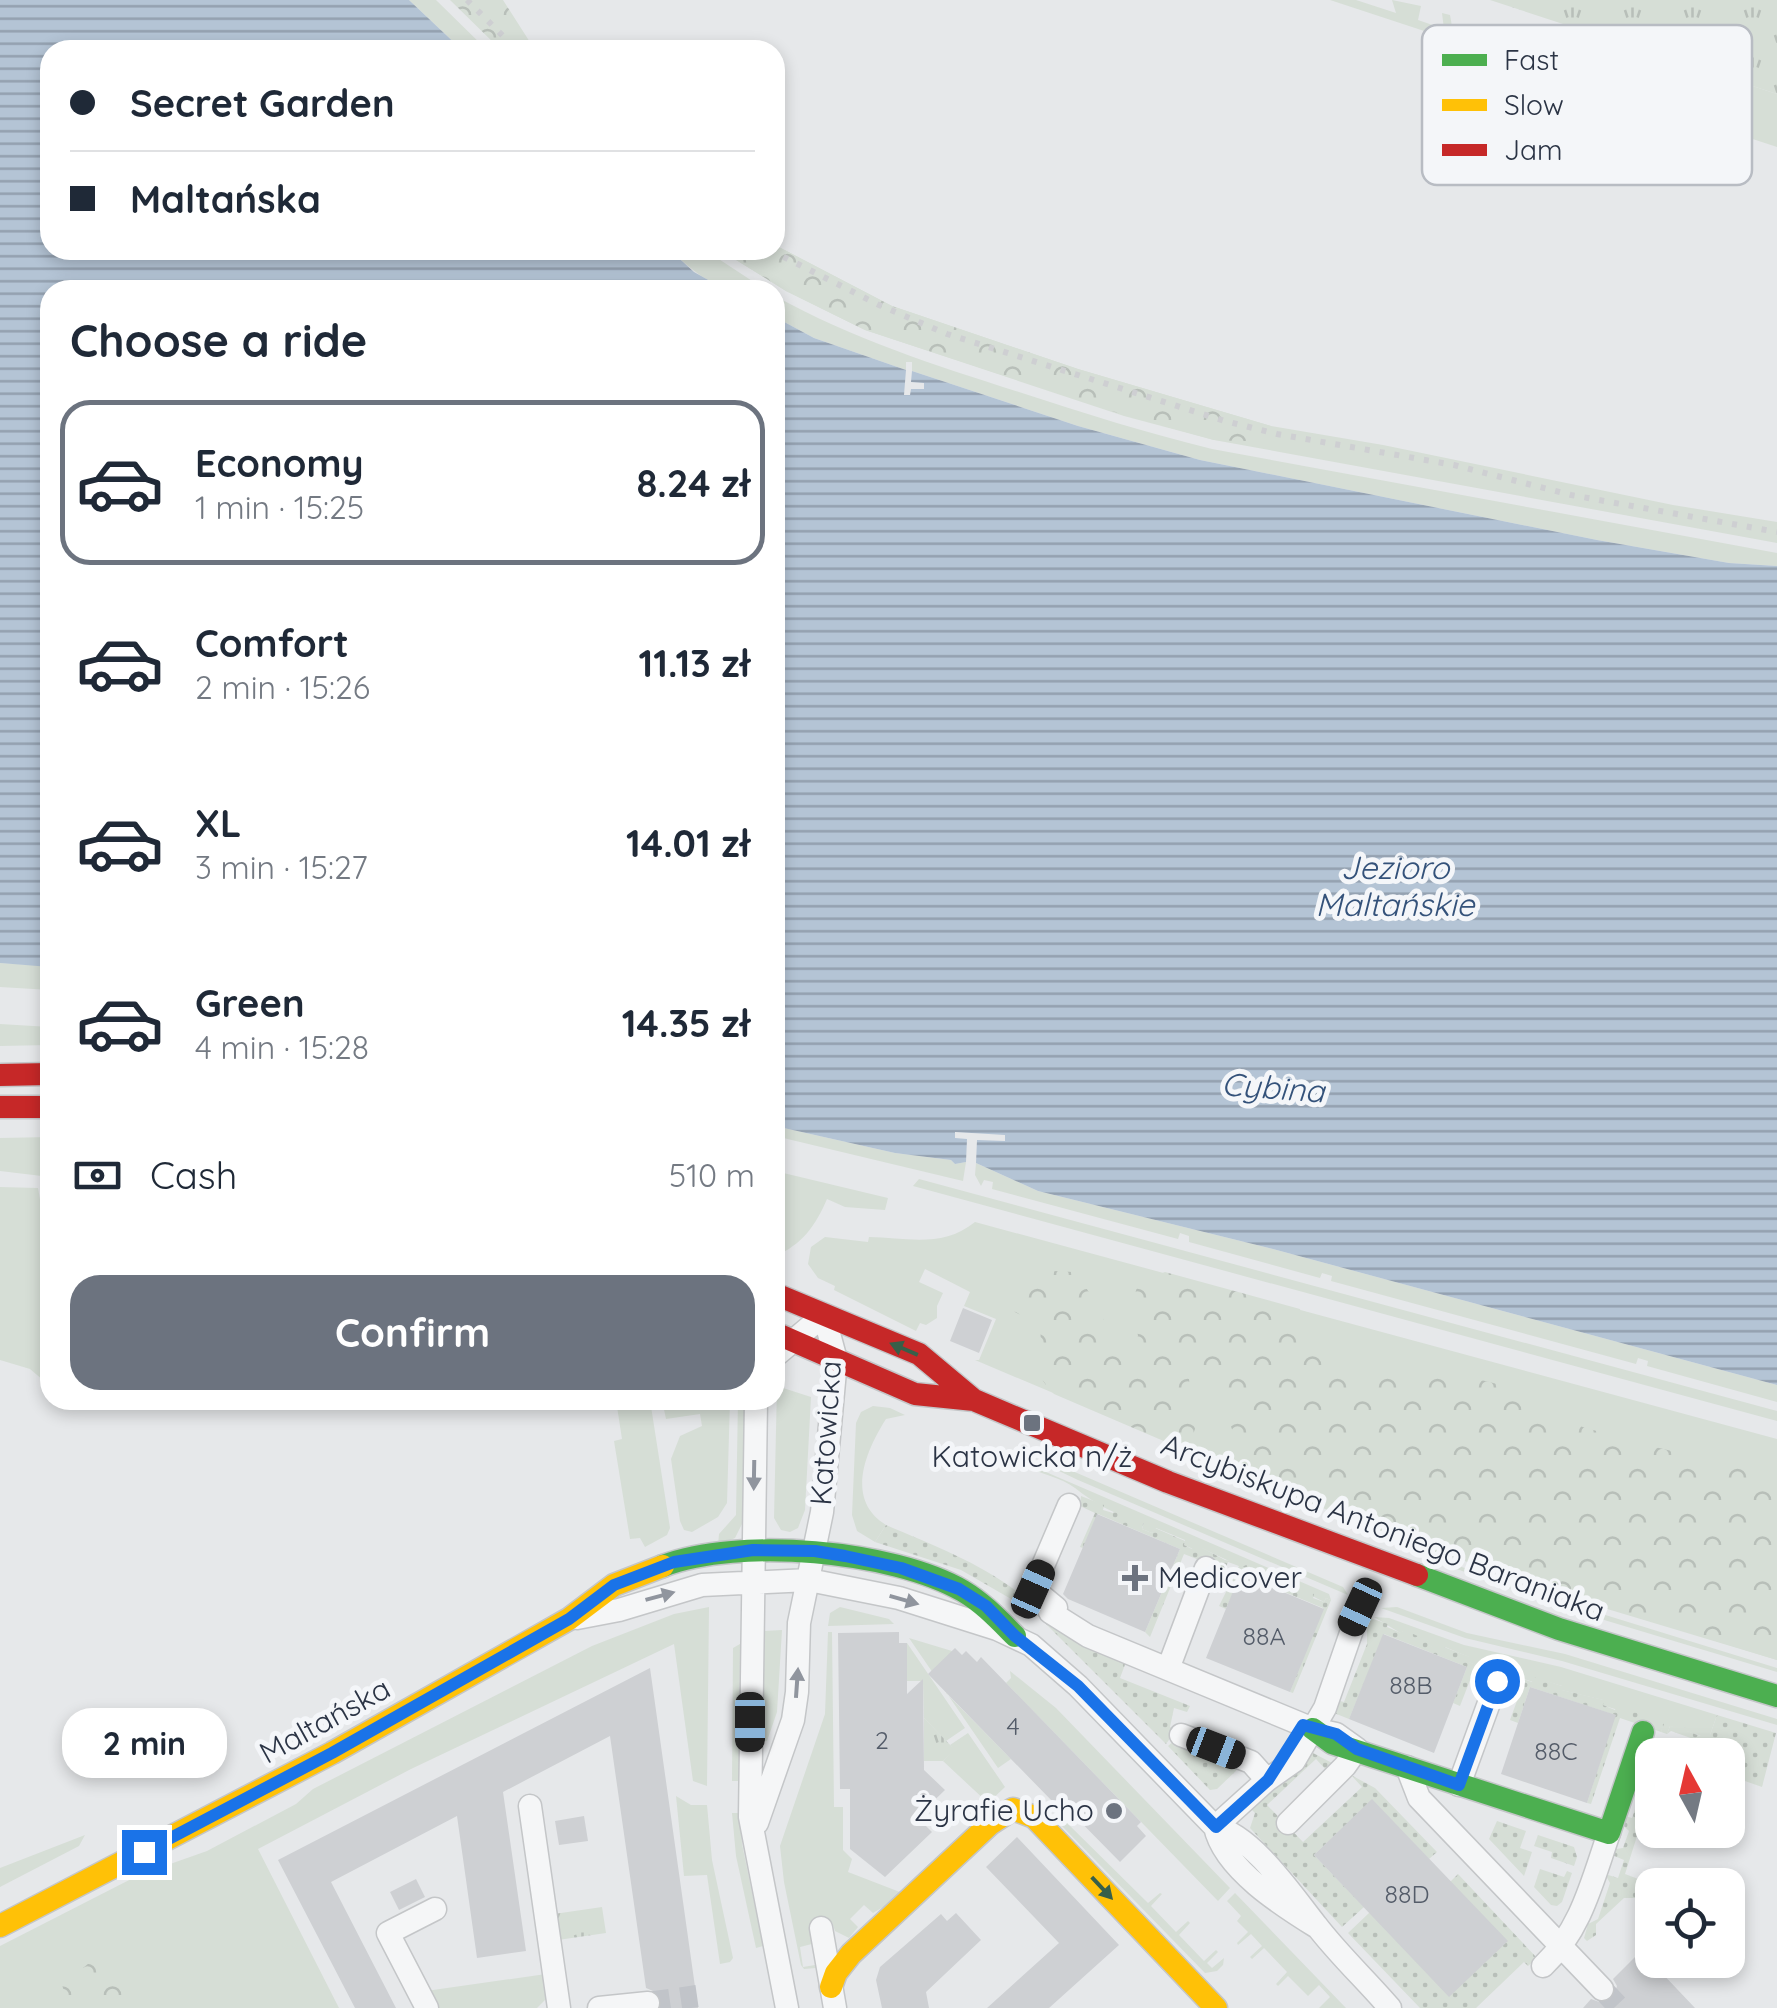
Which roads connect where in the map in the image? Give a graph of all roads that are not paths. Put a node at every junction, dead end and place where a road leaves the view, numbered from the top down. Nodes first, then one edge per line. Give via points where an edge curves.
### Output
1 (40, 1074) edge
2 (0, 1075) edge
3 (0, 1107) edge
4 (40, 1107) edge
5 (785, 1298) edge
6 (824, 1315) junction
7 (785, 1340) edge
8 (785, 1344) edge
9 (836, 1360) junction
10 (974, 1400) junction
11 (756, 1410) edge
12 (1070, 1505) dead end
13 (753, 1550) junction
14 (815, 1551) junction
15 (1206, 1568) dead end
16 (809, 1580) junction
17 (752, 1581) junction
18 (569, 1619) junction
19 (1015, 1636) junction
20 (1168, 1669) junction
21 (1497, 1681) dead end
22 (1777, 1696) edge
23 (1313, 1718) junction
24 (1642, 1732) dead end
25 (1181, 1735) dead end
26 (1357, 1749) junction
27 (1408, 1767) junction
28 (1268, 1780) junction
29 (1459, 1785) junction
30 (530, 1806) dead end
31 (1288, 1822) dead end
32 (1216, 1827) junction
33 (1608, 1834) junction
34 (754, 1846) junction
35 (435, 1909) dead end
36 (0, 1926) edge
37 (821, 1928) dead end
38 (1559, 1959) junction
39 (1602, 1989) tunnel mouth
40 (833, 1997) edge
41 (648, 2004) dead end
42 (427, 2008) edge
43 (559, 2008) edge
44 (598, 2008) edge
45 (787, 2008) edge
46 (1216, 2008) edge
47 (1390, 2008) edge

1 - 2 street
3 - 4 street
5 - 6 street, Arcybiskupa Antoniego Baraniaka
6 - 7 street, Katowicka
6 - 9 street, Katowicka
10 -> 6 street, Arcybiskupa Antoniego Baraniaka via 919,1354
8 - 9 street, Arcybiskupa Antoniego Baraniaka
9 - 10 street, Arcybiskupa Antoniego Baraniaka via 915,1394
9 - 14 street, Katowicka
10 - 22 street, Arcybiskupa Antoniego Baraniaka via 1455,1591
11 -> 13 street, Katowicka
12 - 20 street via 1033,1589 1050,1612 1088,1636
13 - 14 street, Maltańska
13 - 17 street, Katowicka
13 - 18 street, Maltańska via 640,1574
14 - 16 street, Katowicka
14 - 19 street, Maltańska via 901,1568 959,1589
15 - 20 street
16 - 17 street, Maltańska
16 -> 19 street, Maltańska via 899,1598
34 -> 16 street, Katowicka via 792,1720
18 -> 17 street, Maltańska via 702,1586
17 - 34 street, Katowicka
18 - 36 street, Maltańska via 320,1760
19 - 32 street via 1078,1686
20 - 23 street
21 - 29 street
23 - 26 street via 1332,1744
23 - 28 street via 1294,1762
24 - 33 street
25 - 28 street via 1251,1762
26 - 27 street
26 - 31 street
27 - 29 street
27 - 38 street via 1419,1798
28 - 32 street
29 - 33 street
30 - 43 street
32 - 47 street via 1234,1863 1317,1927
33 - 38 street
34 - 45 street, Katowicka
35 - 42 street via 388,1933
37 - 40 street
38 - 39 street
40 -> 46 street via 836,1973 850,1954 1013,1809 1034,1817
41 - 44 street

